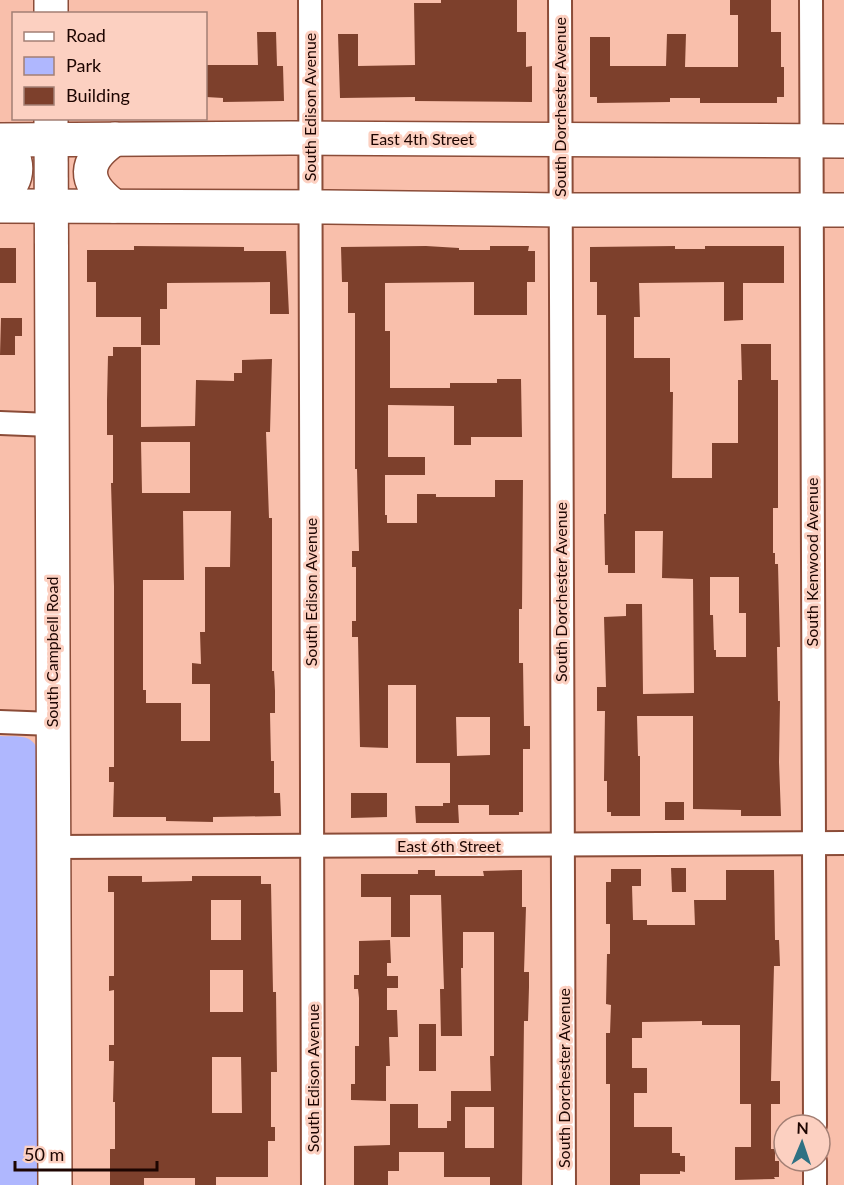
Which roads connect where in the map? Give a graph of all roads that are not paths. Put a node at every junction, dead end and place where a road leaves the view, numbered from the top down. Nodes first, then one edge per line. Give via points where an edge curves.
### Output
1 (310, 0) edge
2 (560, 0) edge
3 (811, 0) edge
4 (51, 129) edge
5 (309, 138) junction
6 (115, 139) junction
7 (0, 141) edge
8 (560, 141) junction
9 (811, 141) junction
10 (844, 141) edge
11 (0, 196) edge
12 (0, 206) edge
13 (114, 206) junction
14 (51, 207) junction
15 (310, 207) junction
16 (560, 210) junction
17 (811, 210) junction
18 (844, 210) edge
19 (0, 423) edge
20 (51, 425) junction
21 (0, 722) edge
22 (53, 724) junction
23 (814, 843) junction
24 (844, 843) edge
25 (563, 845) junction
26 (54, 847) junction
27 (312, 847) junction
28 (815, 1113) edge
29 (55, 1185) edge
30 (313, 1185) edge
31 (564, 1185) edge

1 - 5 street, South Edison Avenue
2 - 8 street, South Dorchester Avenue
3 - 9 street, South Kenwood Avenue
4 - 6 street, East 4th Street
4 - 7 street, East 4th Street
4 - 14 street, South Campbell Road
5 - 6 street, East 4th Street
5 - 8 street, East 4th Street
5 - 15 street, South Edison Avenue
6 - 13 street via 99,151 91,172 96,191
7 - 11 street via 9,148 16,170 15,181
8 - 9 street, East 4th Street
8 - 16 street, South Dorchester Avenue
9 - 10 street, East 4th Street
9 - 17 street, South Kenwood Avenue
12 - 14 street
13 - 14 street
13 - 15 street
14 - 20 street, South Campbell Road
15 - 16 street
15 - 27 street, South Edison Avenue
16 - 17 street
16 - 25 street, South Dorchester Avenue
17 - 18 street
17 - 23 street, South Kenwood Avenue
19 - 20 street
20 - 22 street, South Campbell Road
21 - 22 street
22 - 26 street, South Campbell Road
23 - 24 street, East 6th Street
23 - 25 street, East 6th Street
23 - 28 street, South Kenwood Avenue
25 - 27 street, East 6th Street
25 - 31 street, South Dorchester Avenue
26 - 27 street, East 6th Street
26 - 29 street, South Campbell Road
27 - 30 street, South Edison Avenue

